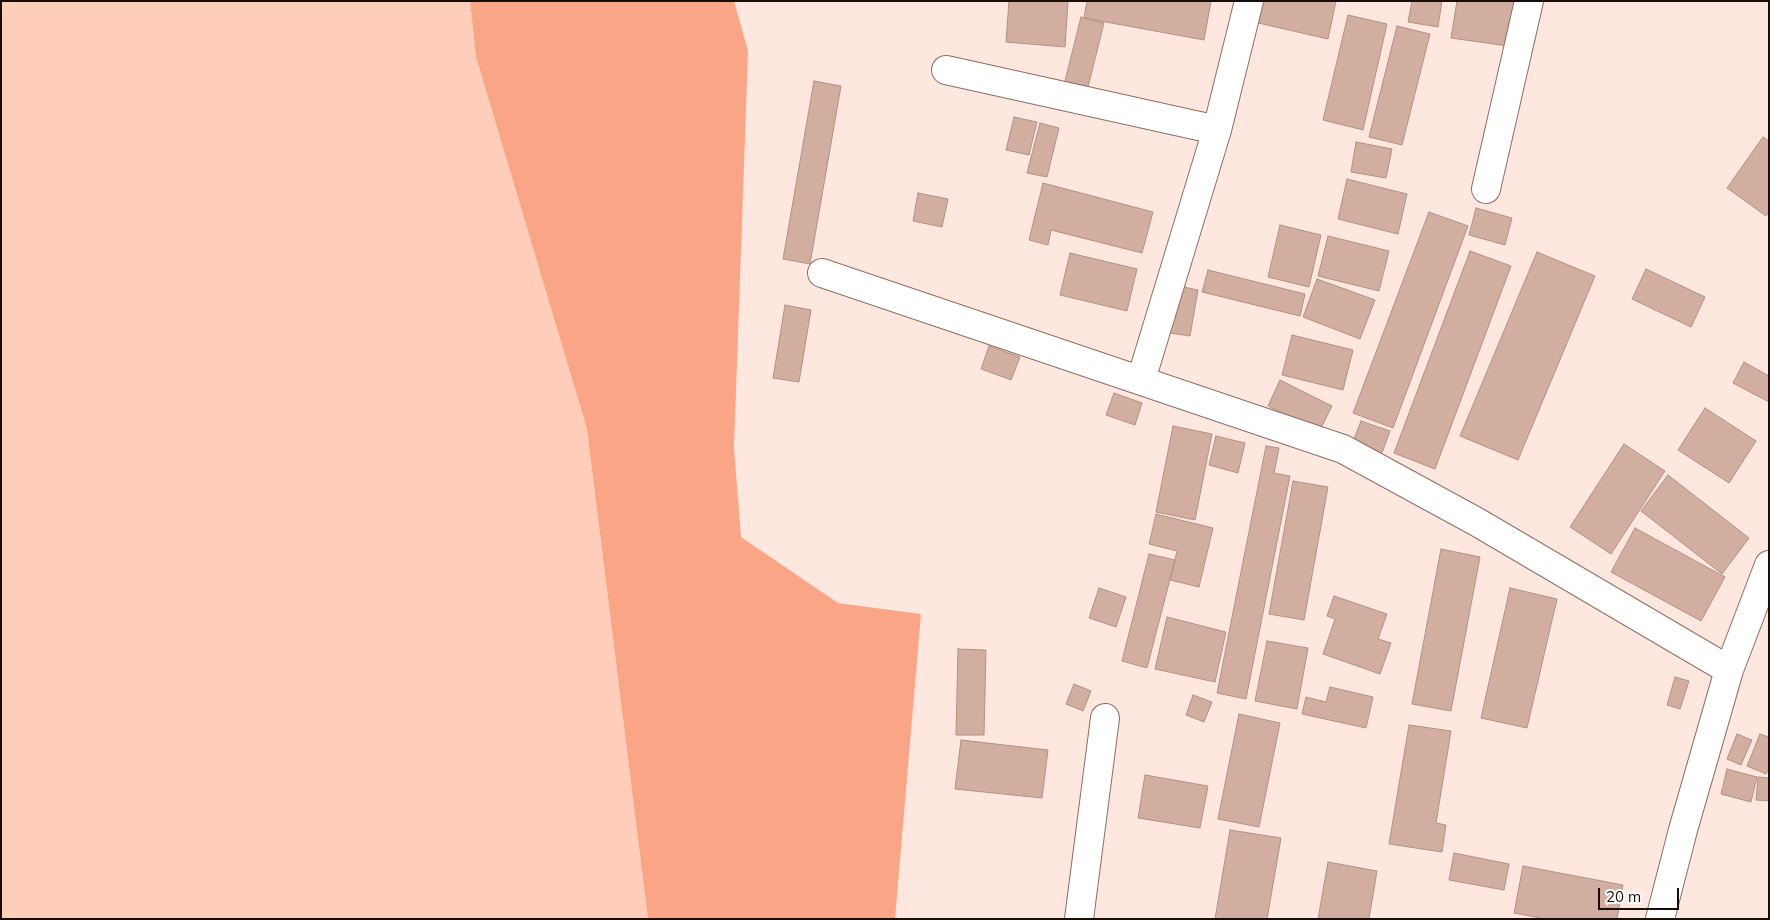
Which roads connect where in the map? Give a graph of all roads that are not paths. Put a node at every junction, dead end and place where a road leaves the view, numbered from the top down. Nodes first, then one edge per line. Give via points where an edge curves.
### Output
1 (1249, 1) edge
2 (1529, 1) edge
3 (946, 70) dead end
4 (1217, 130) junction
5 (1486, 189) dead end
6 (822, 273) dead end
7 (1141, 380) junction
8 (1769, 565) edge
9 (1729, 670) junction
10 (1105, 718) dead end
11 (1079, 919) edge
12 (1660, 919) edge

1 - 4 street
2 - 5 street
3 - 4 street
4 - 7 street
6 - 7 street
7 - 9 street via 1342,449 1477,522
8 - 9 street
9 - 12 street
10 - 11 street

